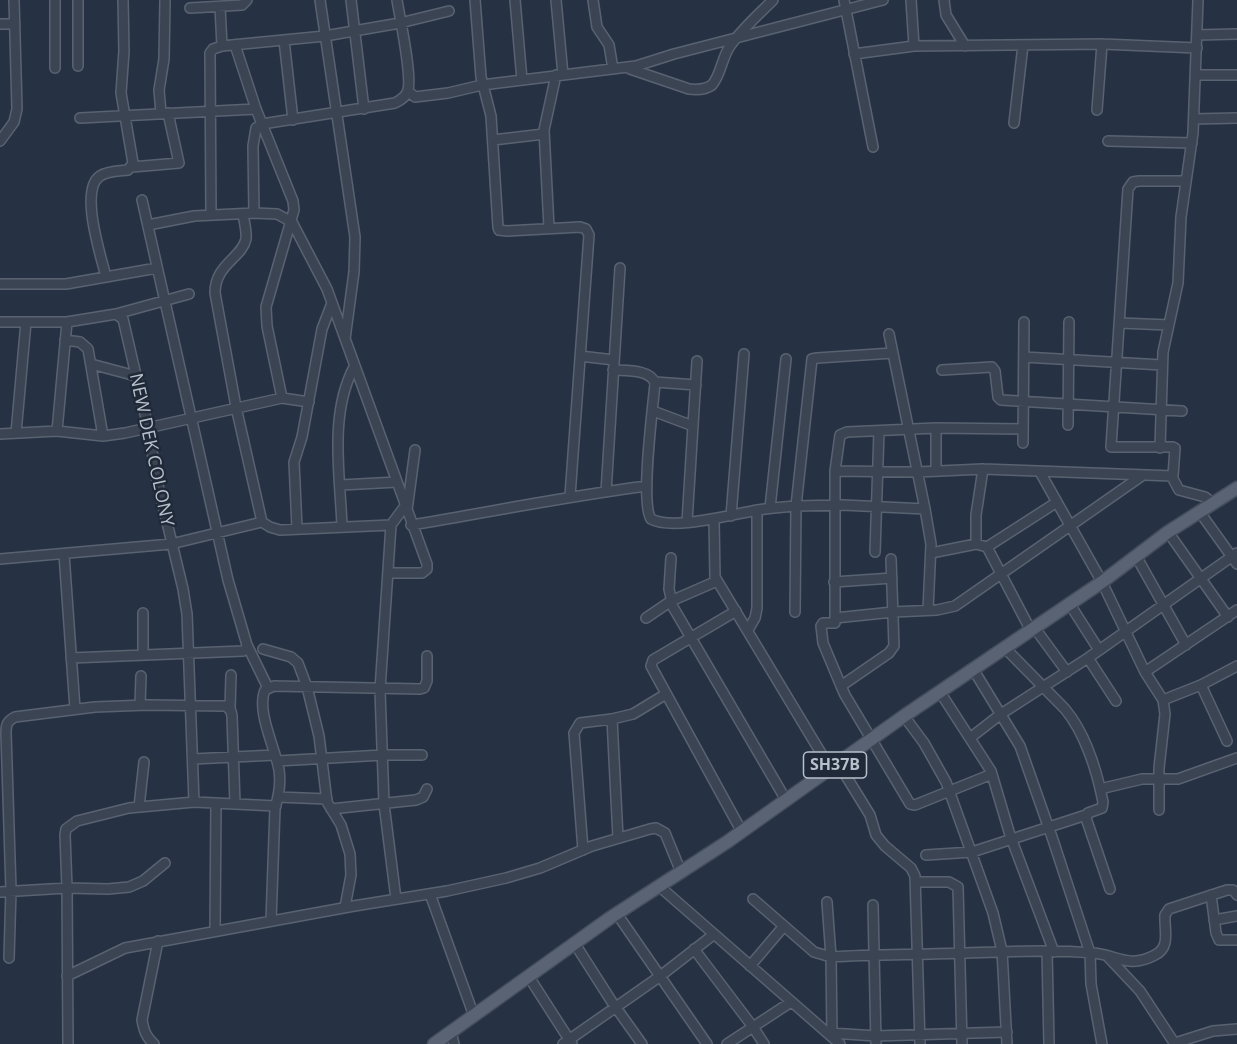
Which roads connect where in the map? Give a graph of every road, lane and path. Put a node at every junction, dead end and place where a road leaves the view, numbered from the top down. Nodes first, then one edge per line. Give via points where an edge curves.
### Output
1 (14, 0) edge
2 (55, 0) edge
3 (78, 0) edge
4 (123, 0) edge
5 (165, 0) edge
6 (247, 0) edge
7 (320, 0) edge
8 (351, 0) edge
9 (397, 0) edge
10 (475, 0) edge
11 (515, 0) edge
12 (556, 0) edge
13 (593, 0) edge
14 (773, 0) edge
15 (883, 0) edge
16 (911, 0) edge
17 (944, 0) edge
18 (1198, 0) edge
19 (845, 5) edge
20 (220, 7) junction
21 (190, 9) dead end
22 (449, 11) dead end
23 (400, 22) junction
24 (0, 24) edge
25 (15, 24) junction
26 (355, 30) junction
27 (1237, 34) edge
28 (1197, 35) junction
29 (325, 36) junction
30 (736, 38) junction
31 (284, 40) junction
32 (1102, 44) junction
33 (235, 45) junction
34 (1023, 45) junction
35 (222, 46) junction
36 (914, 46) junction
37 (965, 46) junction
38 (1197, 48) junction
39 (854, 54) junction
40 (78, 66) dead end
41 (55, 68) dead end
42 (626, 68) junction
43 (613, 69) junction
44 (560, 75) junction
45 (1196, 75) junction
46 (1237, 75) edge
47 (522, 80) junction
48 (482, 85) junction
49 (408, 91) junction
50 (256, 109) junction
51 (364, 109) junction
52 (210, 110) junction
53 (1097, 110) dead end
54 (165, 113) junction
55 (336, 113) junction
56 (124, 117) junction
57 (80, 118) dead end
58 (1237, 118) edge
59 (1194, 119) junction
60 (293, 120) junction
61 (1014, 123) dead end
62 (262, 124) junction
63 (544, 134) junction
64 (493, 140) junction
65 (0, 141) edge
66 (1108, 141) dead end
67 (1192, 143) junction
68 (873, 147) dead end
69 (132, 167) junction
70 (1186, 181) junction
71 (142, 200) dead end
72 (254, 213) junction
73 (243, 214) junction
74 (211, 215) junction
75 (292, 222) junction
76 (148, 225) junction
77 (549, 228) junction
78 (157, 268) junction
79 (621, 268) dead end
80 (106, 277) junction
81 (1, 284) edge
82 (189, 294) dead end
83 (165, 300) junction
84 (332, 303) junction
85 (116, 314) junction
86 (1070, 321) dead end
87 (0, 322) edge
88 (26, 322) junction
89 (67, 322) junction
90 (1024, 322) dead end
91 (1120, 323) junction
92 (1168, 325) junction
93 (889, 334) dead end
94 (65, 340) junction
95 (345, 342) junction
96 (893, 353) junction
97 (744, 354) dead end
98 (580, 356) junction
99 (1024, 357) junction
100 (786, 359) dead end
101 (1070, 360) junction
102 (697, 361) dead end
103 (1117, 362) junction
104 (91, 364) junction
105 (614, 365) junction
106 (1162, 365) junction
107 (354, 367) junction
108 (942, 370) dead end
109 (136, 376) junction
110 (655, 382) junction
111 (696, 385) junction
112 (282, 398) junction
113 (1023, 401) junction
114 (309, 402) junction
115 (1068, 404) junction
116 (236, 407) junction
117 (1114, 408) junction
118 (1160, 410) junction
119 (653, 411) junction
120 (1182, 411) dead end
121 (191, 417) junction
122 (1068, 424) dead end
123 (693, 426) junction
124 (148, 428) junction
125 (936, 428) junction
126 (1023, 429) junction
127 (57, 431) junction
128 (879, 431) junction
129 (908, 431) junction
130 (0, 434) edge
131 (16, 434) junction
132 (103, 436) junction
133 (1023, 443) dead end
134 (1161, 448) junction
135 (415, 450) dead end
136 (983, 469) junction
137 (878, 470) junction
138 (835, 471) junction
139 (936, 471) junction
140 (918, 472) junction
141 (1040, 472) junction
142 (1143, 475) junction
143 (1172, 477) junction
144 (397, 482) junction
145 (341, 485) junction
146 (647, 486) junction
147 (1237, 489) edge
148 (606, 492) junction
149 (570, 496) junction
150 (1057, 502) junction
151 (1213, 503) junction
152 (835, 505) junction
153 (796, 506) junction
154 (877, 507) junction
155 (770, 508) junction
156 (406, 509) junction
157 (926, 509) junction
158 (757, 510) junction
159 (1199, 511) junction
160 (731, 516) junction
161 (714, 520) junction
162 (262, 522) junction
163 (687, 522) junction
164 (391, 525) junction
165 (411, 525) junction
166 (1070, 525) junction
167 (342, 526) junction
168 (297, 528) junction
169 (1168, 532) junction
170 (217, 533) junction
171 (171, 544) junction
172 (976, 544) junction
173 (987, 547) junction
174 (875, 552) dead end
175 (931, 553) junction
176 (64, 554) junction
177 (1136, 556) junction
178 (670, 558) dead end
179 (1235, 558) edge
180 (0, 559) edge
181 (891, 559) dead end
182 (1001, 572) junction
183 (389, 573) junction
184 (1201, 577) junction
185 (892, 578) junction
186 (717, 581) junction
187 (834, 582) junction
188 (1102, 582) junction
189 (671, 602) junction
190 (1069, 603) junction
191 (1163, 604) junction
192 (928, 610) junction
193 (1237, 610) edge
194 (736, 611) junction
195 (795, 612) dead end
196 (893, 612) junction
197 (142, 613) dead end
198 (1228, 617) junction
199 (646, 618) dead end
200 (835, 618) junction
201 (1032, 628) junction
202 (748, 630) junction
203 (1125, 631) junction
204 (692, 638) junction
205 (247, 645) junction
206 (1186, 645) junction
207 (1005, 648) junction
208 (263, 649) dead end
209 (1099, 650) junction
210 (189, 654) junction
211 (143, 655) junction
212 (426, 656) dead end
213 (71, 658) junction
214 (1088, 658) junction
215 (973, 669) junction
216 (1236, 670) edge
217 (1067, 672) junction
218 (1144, 672) junction
219 (231, 675) dead end
220 (141, 676) dead end
221 (1201, 685) junction
222 (842, 686) junction
223 (307, 687) junction
224 (1044, 687) junction
225 (268, 688) junction
226 (380, 690) junction
227 (939, 692) junction
228 (666, 694) junction
229 (1163, 700) junction
230 (1116, 701) dead end
231 (140, 705) junction
232 (191, 705) junction
233 (75, 709) junction
234 (230, 709) junction
235 (1001, 714) junction
236 (904, 716) junction
237 (612, 719) junction
238 (872, 738) junction
239 (970, 738) junction
240 (1227, 741) dead end
241 (383, 755) junction
242 (422, 755) dead end
243 (234, 757) junction
244 (276, 758) junction
245 (322, 758) junction
246 (1237, 758) edge
247 (193, 759) junction
248 (144, 762) dead end
249 (834, 765) junction
250 (992, 774) junction
251 (4, 778) edge
252 (1159, 780) junction
253 (427, 789) dead end
254 (1100, 789) junction
255 (950, 790) junction
256 (327, 799) junction
257 (786, 800) junction
258 (277, 801) junction
259 (194, 802) junction
260 (384, 802) junction
261 (216, 803) junction
262 (235, 804) junction
263 (139, 807) junction
264 (331, 809) junction
265 (1159, 810) dead end
266 (1086, 815) junction
267 (1048, 826) junction
268 (742, 832) junction
269 (618, 838) junction
270 (1011, 839) junction
271 (583, 850) junction
272 (972, 852) junction
273 (926, 855) dead end
274 (165, 863) dead end
275 (681, 872) junction
276 (916, 882) junction
277 (659, 886) junction
278 (67, 888) junction
279 (1110, 889) dead end
280 (11, 890) junction
281 (0, 892) edge
282 (429, 894) junction
283 (1211, 895) junction
284 (1237, 895) edge
285 (396, 899) junction
286 (753, 899) dead end
287 (827, 902) dead end
288 (873, 905) dead end
289 (345, 907) junction
290 (617, 914) junction
291 (1237, 916) edge
292 (1214, 920) junction
293 (271, 921) junction
294 (784, 926) junction
295 (215, 931) junction
296 (713, 935) junction
297 (1237, 940) edge
298 (158, 941) junction
299 (575, 944) junction
300 (694, 949) junction
301 (1002, 951) junction
302 (1050, 952) junction
303 (1090, 952) junction
304 (960, 953) junction
305 (874, 954) junction
306 (917, 954) junction
307 (1106, 956) junction
308 (831, 957) junction
309 (9, 958) dead end
310 (750, 966) junction
311 (67, 976) junction
312 (529, 977) junction
313 (659, 977) junction
314 (792, 1002) junction
315 (616, 1008) junction
316 (474, 1016) junction
317 (753, 1027) junction
318 (1237, 1029) edge
319 (1007, 1032) junction
320 (962, 1033) junction
321 (453, 1038) edge
322 (832, 1038) edge
323 (919, 1039) edge
324 (876, 1040) edge
325 (568, 1042) edge
326 (1175, 1043) edge
327 (68, 1044) edge
328 (154, 1044) edge
329 (434, 1044) edge
330 (642, 1044) edge
331 (707, 1044) edge
332 (727, 1044) edge
333 (764, 1044) edge
334 (840, 1044) edge
335 (962, 1044) edge
336 (1007, 1044) edge
337 (1049, 1044) edge
338 (1102, 1044) edge

1 - 25 street
2 - 41 street
3 - 40 street
4 - 56 street via 120,85
5 - 54 street via 159,90
6 - 20 street via 242,5
7 - 29 street
8 - 26 street
9 - 23 street
10 - 48 street
11 - 47 street
12 - 44 street
13 - 43 street via 597,27 609,45
14 - 30 street
15 - 19 street
16 - 36 street
17 - 37 street via 946,15
18 - 28 street
19 - 30 street
19 - 39 street
20 - 21 street
20 - 35 street
22 - 23 street
23 - 26 street
23 - 49 street
24 - 25 street
25 - 65 street via 17,110 14,122
26 - 29 street
26 - 51 street
27 - 28 street
28 - 38 street
29 - 31 street
29 - 55 street
30 - 42 street
30 - 42 street via 716,78 703,89 689,89
31 - 33 street
31 - 60 street
32 - 34 street
32 - 38 street
32 - 53 street
33 - 35 street
33 - 50 street
34 - 37 street
34 - 61 street
35 - 52 street via 210,53
36 - 37 street
36 - 39 street
38 - 45 street
39 - 68 street
42 - 43 street
43 - 44 street
44 - 47 street
44 - 63 street
45 - 46 street
45 - 59 street
47 - 48 street
48 - 49 street via 415,97
48 - 64 street
49 - 51 street via 395,103
50 - 52 street
50 - 62 street
51 - 55 street
52 - 54 street
52 - 74 street
54 - 56 street
54 - 69 street via 178,163
55 - 60 street
55 - 95 street via 355,237
56 - 57 street
56 - 69 street
58 - 59 street
59 - 67 street
60 - 62 street
62 - 72 street via 253,137
62 - 75 street via 293,201
63 - 64 street
63 - 77 street
64 - 77 street via 498,227 507,231
66 - 67 street
67 - 70 street
69 - 80 street via 99,176 91,196
70 - 91 street via 1139,181 1128,189
70 - 92 street via 1178,283
71 - 76 street
72 - 73 street
72 - 75 street via 277,214
73 - 74 street
73 - 116 street via 244,244 215,284
74 - 76 street
75 - 84 street
75 - 112 street via 266,307
76 - 78 street
77 - 98 street via 584,227 589,235
78 - 80 street
78 - 83 street
79 - 105 street
80 - 81 street via 66,284
82 - 83 street
83 - 85 street
83 - 121 street
84 - 95 street
84 - 114 street via 322,329
85 - 89 street
85 - 109 street, NEW DEK COLONY via 123,319
86 - 101 street
87 - 88 street
88 - 89 street
88 - 131 street
89 - 94 street
90 - 99 street
91 - 92 street
91 - 103 street
92 - 106 street
93 - 96 street
94 - 104 street via 85,345
94 - 127 street
95 - 107 street
96 - 129 street
96 - 153 street via 812,359
97 - 160 street
98 - 105 street
98 - 149 street
99 - 101 street
99 - 113 street
100 - 155 street
101 - 103 street
101 - 115 street
102 - 111 street
103 - 106 street
103 - 117 street
104 - 109 street
104 - 132 street
105 - 110 street via 648,374
105 - 148 street
106 - 118 street
107 - 144 street
107 - 145 street via 345,386 340,415
108 - 113 street via 992,367 998,399
109 - 124 street, NEW DEK COLONY
110 - 111 street
110 - 119 street
111 - 123 street
112 - 114 street
112 - 116 street
113 - 115 street
113 - 126 street
114 - 168 street via 294,462
115 - 117 street
115 - 122 street
116 - 121 street
116 - 162 street
117 - 118 street
117 - 134 street via 1111,447
118 - 120 street
118 - 134 street
119 - 123 street
119 - 146 street
121 - 124 street
121 - 170 street
123 - 163 street
124 - 132 street
124 - 171 street, NEW DEK COLONY
125 - 126 street
125 - 129 street
125 - 139 street
126 - 133 street
127 - 131 street
127 - 132 street
128 - 129 street
128 - 137 street
128 - 138 street via 841,433
129 - 140 street
130 - 131 street
134 - 143 street via 1175,448
135 - 156 street
136 - 139 street
136 - 141 street
136 - 172 street
137 - 138 street
137 - 140 street
137 - 154 street
138 - 152 street
139 - 140 street
140 - 157 street
141 - 142 street
141 - 150 street
142 - 143 street
142 - 166 street
143 - 151 street via 1179,490 1204,496
144 - 145 street
144 - 156 street
145 - 167 street
146 - 148 street
146 - 163 street via 651,519
147 - 151 main road, SH37B
148 - 149 street
149 - 165 street
150 - 166 street
150 - 173 street
151 - 159 main road, SH37B
152 - 153 street
152 - 154 street
152 - 187 street
153 - 155 street
153 - 195 street
154 - 157 street
154 - 174 street
155 - 158 street
156 - 164 street
156 - 165 street
157 - 175 street
158 - 160 street
158 - 202 street via 757,608
159 - 169 main road, SH37B
159 - 179 street
160 - 161 street
161 - 163 street
161 - 186 street
162 - 168 street via 274,529
162 - 170 street
164 - 167 street
164 - 183 street
165 - 183 street via 428,569 422,573
166 - 182 street
166 - 188 street
167 - 168 street
169 - 177 main road, SH37B
169 - 184 street
170 - 171 street
170 - 205 street
171 - 176 street
171 - 210 street, NEW DEK COLONY via 183,589
172 - 173 street
172 - 175 street
173 - 182 street
175 - 192 street
176 - 180 street
176 - 213 street
177 - 188 main road, SH37B
177 - 191 street
178 - 189 street
179 - 184 street
181 - 185 street
182 - 192 street via 955,606
182 - 201 street
183 - 226 street
184 - 191 street
184 - 198 street
185 - 187 street
185 - 196 street
186 - 189 street
186 - 194 street
187 - 200 street
188 - 190 main road, SH37B
188 - 203 street
189 - 199 street
189 - 204 street
190 - 201 main road, SH37B
190 - 209 street
191 - 203 street
191 - 206 street
192 - 196 street
193 - 198 street
194 - 202 street
194 - 204 street
196 - 200 street
196 - 222 street via 893,650
197 - 211 street
198 - 206 street
200 - 222 street via 835,622 821,624 821,635
201 - 207 main road, SH37B
201 - 217 street
202 - 249 street
203 - 209 street
203 - 218 street
204 - 228 street via 651,663
204 - 257 street
205 - 210 street via 243,651
205 - 225 street
206 - 218 street
207 - 215 main road, SH37B
207 - 224 street
208 - 223 street via 298,663
209 - 214 street
210 - 211 street
210 - 232 street, NEW DEK COLONY
211 - 213 street
212 - 226 street via 424,688
213 - 233 street
214 - 217 street
214 - 230 street
215 - 227 main road, SH37B
215 - 235 street
216 - 221 street
217 - 224 street
218 - 229 street
219 - 234 street
220 - 231 street
221 - 229 street
221 - 240 street
222 - 238 street
223 - 225 street
223 - 226 street
223 - 245 street
224 - 235 street
224 - 254 street via 1077,726
225 - 244 street via 263,694 264,715
226 - 241 street
227 - 236 main road, SH37B
227 - 239 street
228 - 237 street via 639,711
228 - 268 street
229 - 252 street
231 - 232 street
231 - 233 street
232 - 234 street
232 - 247 street, NEW DEK COLONY
233 - 251 street via 10,719 6,725
234 - 243 street
235 - 239 street
235 - 267 street via 1020,746
236 - 238 main road, SH37B
236 - 255 street
237 - 269 street
237 - 271 street via 580,723 574,733
238 - 249 main road, SH37B
238 - 255 street via 910,804
239 - 250 street
241 - 242 street
241 - 245 street
241 - 260 street
243 - 244 street
243 - 247 street
243 - 262 street
244 - 245 street
244 - 258 street via 280,791
245 - 256 street
246 - 252 street via 1178,779
247 - 259 street, NEW DEK COLONY
248 - 263 street
249 - 257 main road, SH37B
249 - 276 street via 870,815 876,834 911,868
250 - 255 street
250 - 270 street
251 - 280 street
252 - 254 street via 1142,779
252 - 265 street
253 - 260 street via 416,800
254 - 266 street via 1102,808
255 - 272 street
256 - 258 street
256 - 264 street
257 - 268 main road, SH37B
258 - 262 street
258 - 293 street
259 - 261 street
259 - 263 street
260 - 264 street
260 - 285 street
261 - 262 street
261 - 295 street
263 - 278 street via 70,825 64,835
264 - 289 street via 350,854
266 - 267 street
266 - 279 street
267 - 270 street
267 - 303 street
268 - 275 main road, SH37B
269 - 271 street
269 - 275 street via 660,830 668,837
270 - 272 street
270 - 302 street
271 - 282 street via 506,878
272 - 273 street
272 - 301 street
274 - 278 street via 129,887
275 - 277 main road, SH37B
276 - 304 street via 949,882 958,887
276 - 306 street
277 - 290 main road, SH37B
277 - 296 street
278 - 280 street
278 - 311 street
280 - 281 street
280 - 309 street
282 - 285 street
282 - 316 street
283 - 284 street via 1230,890
283 - 292 street
283 - 307 street via 1166,912 1166,942 1157,954 1132,962
285 - 289 street
286 - 294 street
287 - 308 street
288 - 305 street
289 - 293 street
290 - 299 main road, SH37B
290 - 313 street
291 - 292 street
292 - 297 street via 1219,940
293 - 295 street
294 - 308 street via 814,952
294 - 310 street
295 - 298 street
296 - 300 street
296 - 310 street
298 - 311 street via 125,948
298 - 328 street via 142,1020 144,1031
299 - 312 main road, SH37B
299 - 315 street
300 - 313 street
300 - 317 street
301 - 302 street
301 - 304 street
301 - 319 street
302 - 303 street
302 - 337 street
303 - 307 street
303 - 338 street via 1091,984
304 - 306 street
304 - 320 street
305 - 306 street
305 - 308 street
305 - 324 street
306 - 323 street
307 - 326 street via 1140,991
308 - 322 street
310 - 314 street
311 - 327 street
312 - 316 main road, SH37B
312 - 325 street
313 - 315 street
313 - 331 street
314 - 317 street
314 - 322 street
315 - 325 street
315 - 330 street
316 - 321 main road, SH37B
317 - 332 street
317 - 333 street
318 - 326 street via 1213,1031
319 - 320 street
319 - 336 street
320 - 323 street
320 - 335 street
321 - 329 main road, SH37B
322 - 324 street
322 - 334 street
323 - 324 street

